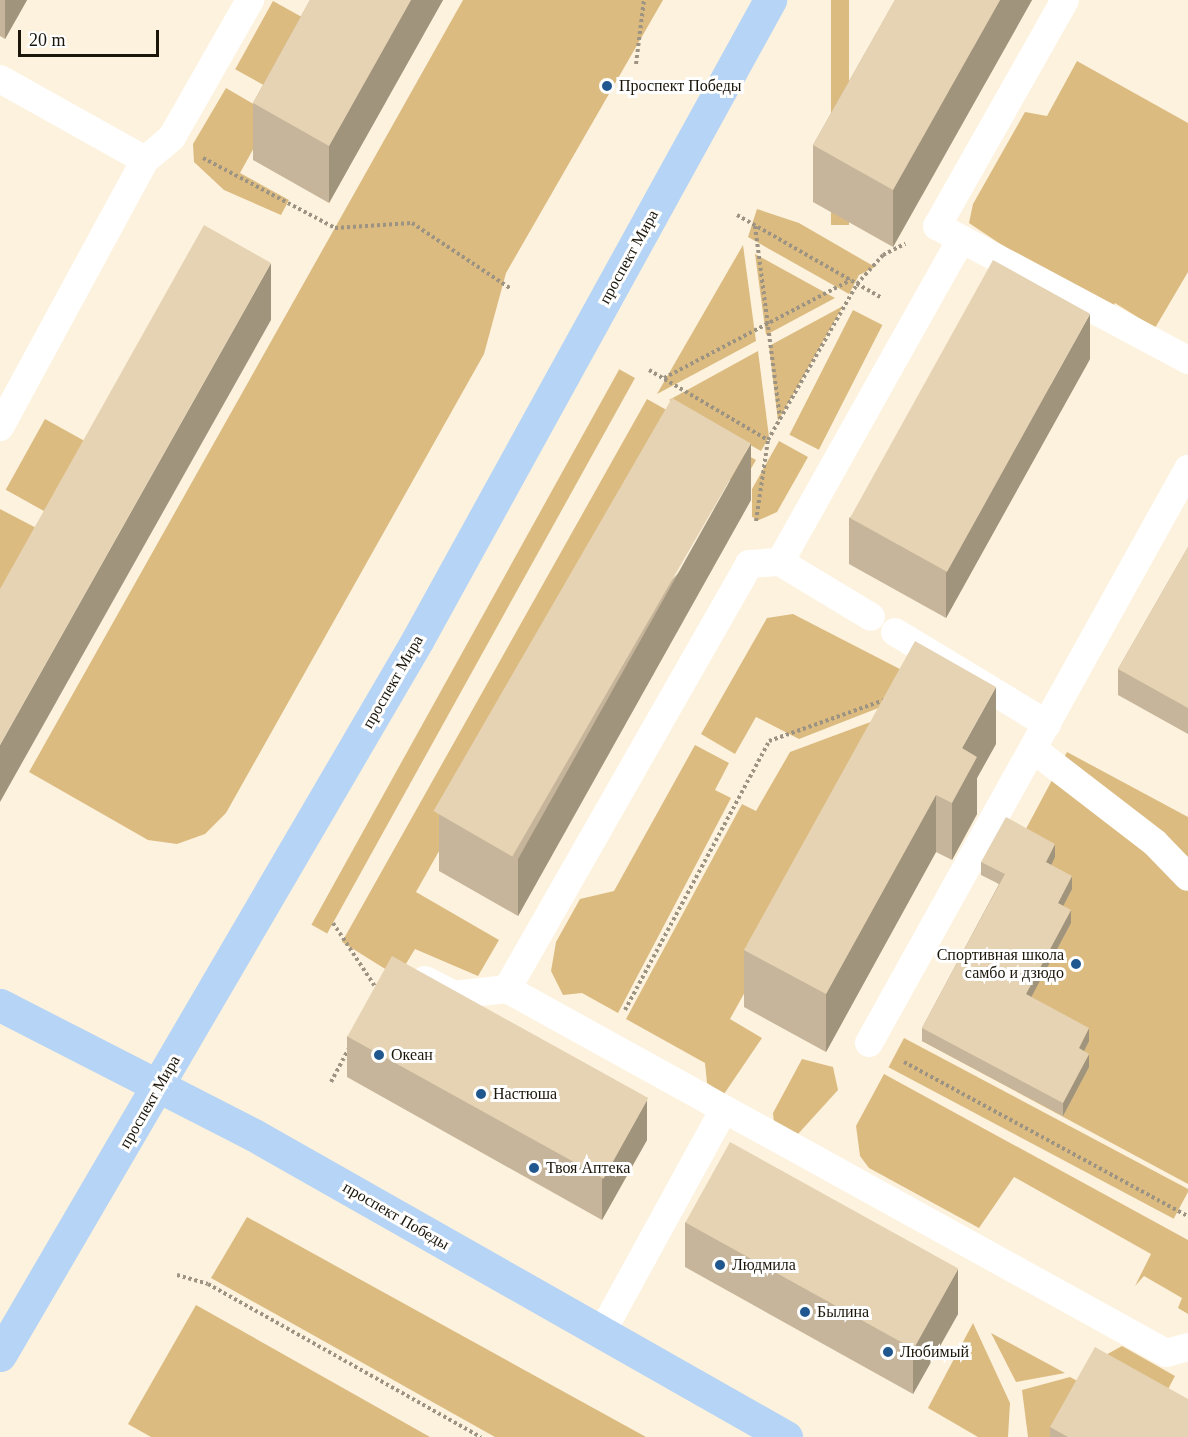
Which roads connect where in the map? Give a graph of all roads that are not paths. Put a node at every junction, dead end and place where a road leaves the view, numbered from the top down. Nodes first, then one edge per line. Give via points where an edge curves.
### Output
1 (250, 0) edge
2 (771, 0) edge
3 (1065, 0) edge
4 (0, 78) edge
5 (145, 159) junction
6 (949, 233) junction
7 (1188, 360) edge
8 (0, 427) edge
9 (1188, 469) edge
10 (780, 562) junction
11 (871, 617) dead end
12 (895, 632) dead end
13 (1047, 724) junction
14 (1033, 748) junction
15 (1188, 877) edge
16 (403, 968) edge
17 (507, 989) junction
18 (0, 1005) edge
19 (869, 1043) road end
20 (159, 1087) junction
21 (724, 1109) junction
22 (602, 1332) junction
23 (1188, 1347) edge
24 (0, 1355) edge
25 (786, 1437) edge

1 - 5 lane via 172,137
2 - 20 main road, проспект Мира via 418,639
3 - 6 lane
4 - 5 lane
5 - 8 lane
6 - 7 lane
6 - 10 lane via 917,318
9 - 13 lane
10 - 11 lane
10 - 17 lane via 749,564
12 - 13 lane
13 - 14 lane
14 - 15 lane via 1155,843
14 - 19 lane
16 - 17 lane via 454,995
17 - 21 lane
18 - 20 main road, проспект Победы
20 - 22 main road, проспект Победы
20 - 24 main road, проспект Мира
21 - 22 lane
21 - 23 lane via 1166,1353
22 - 25 main road, проспект Победы

